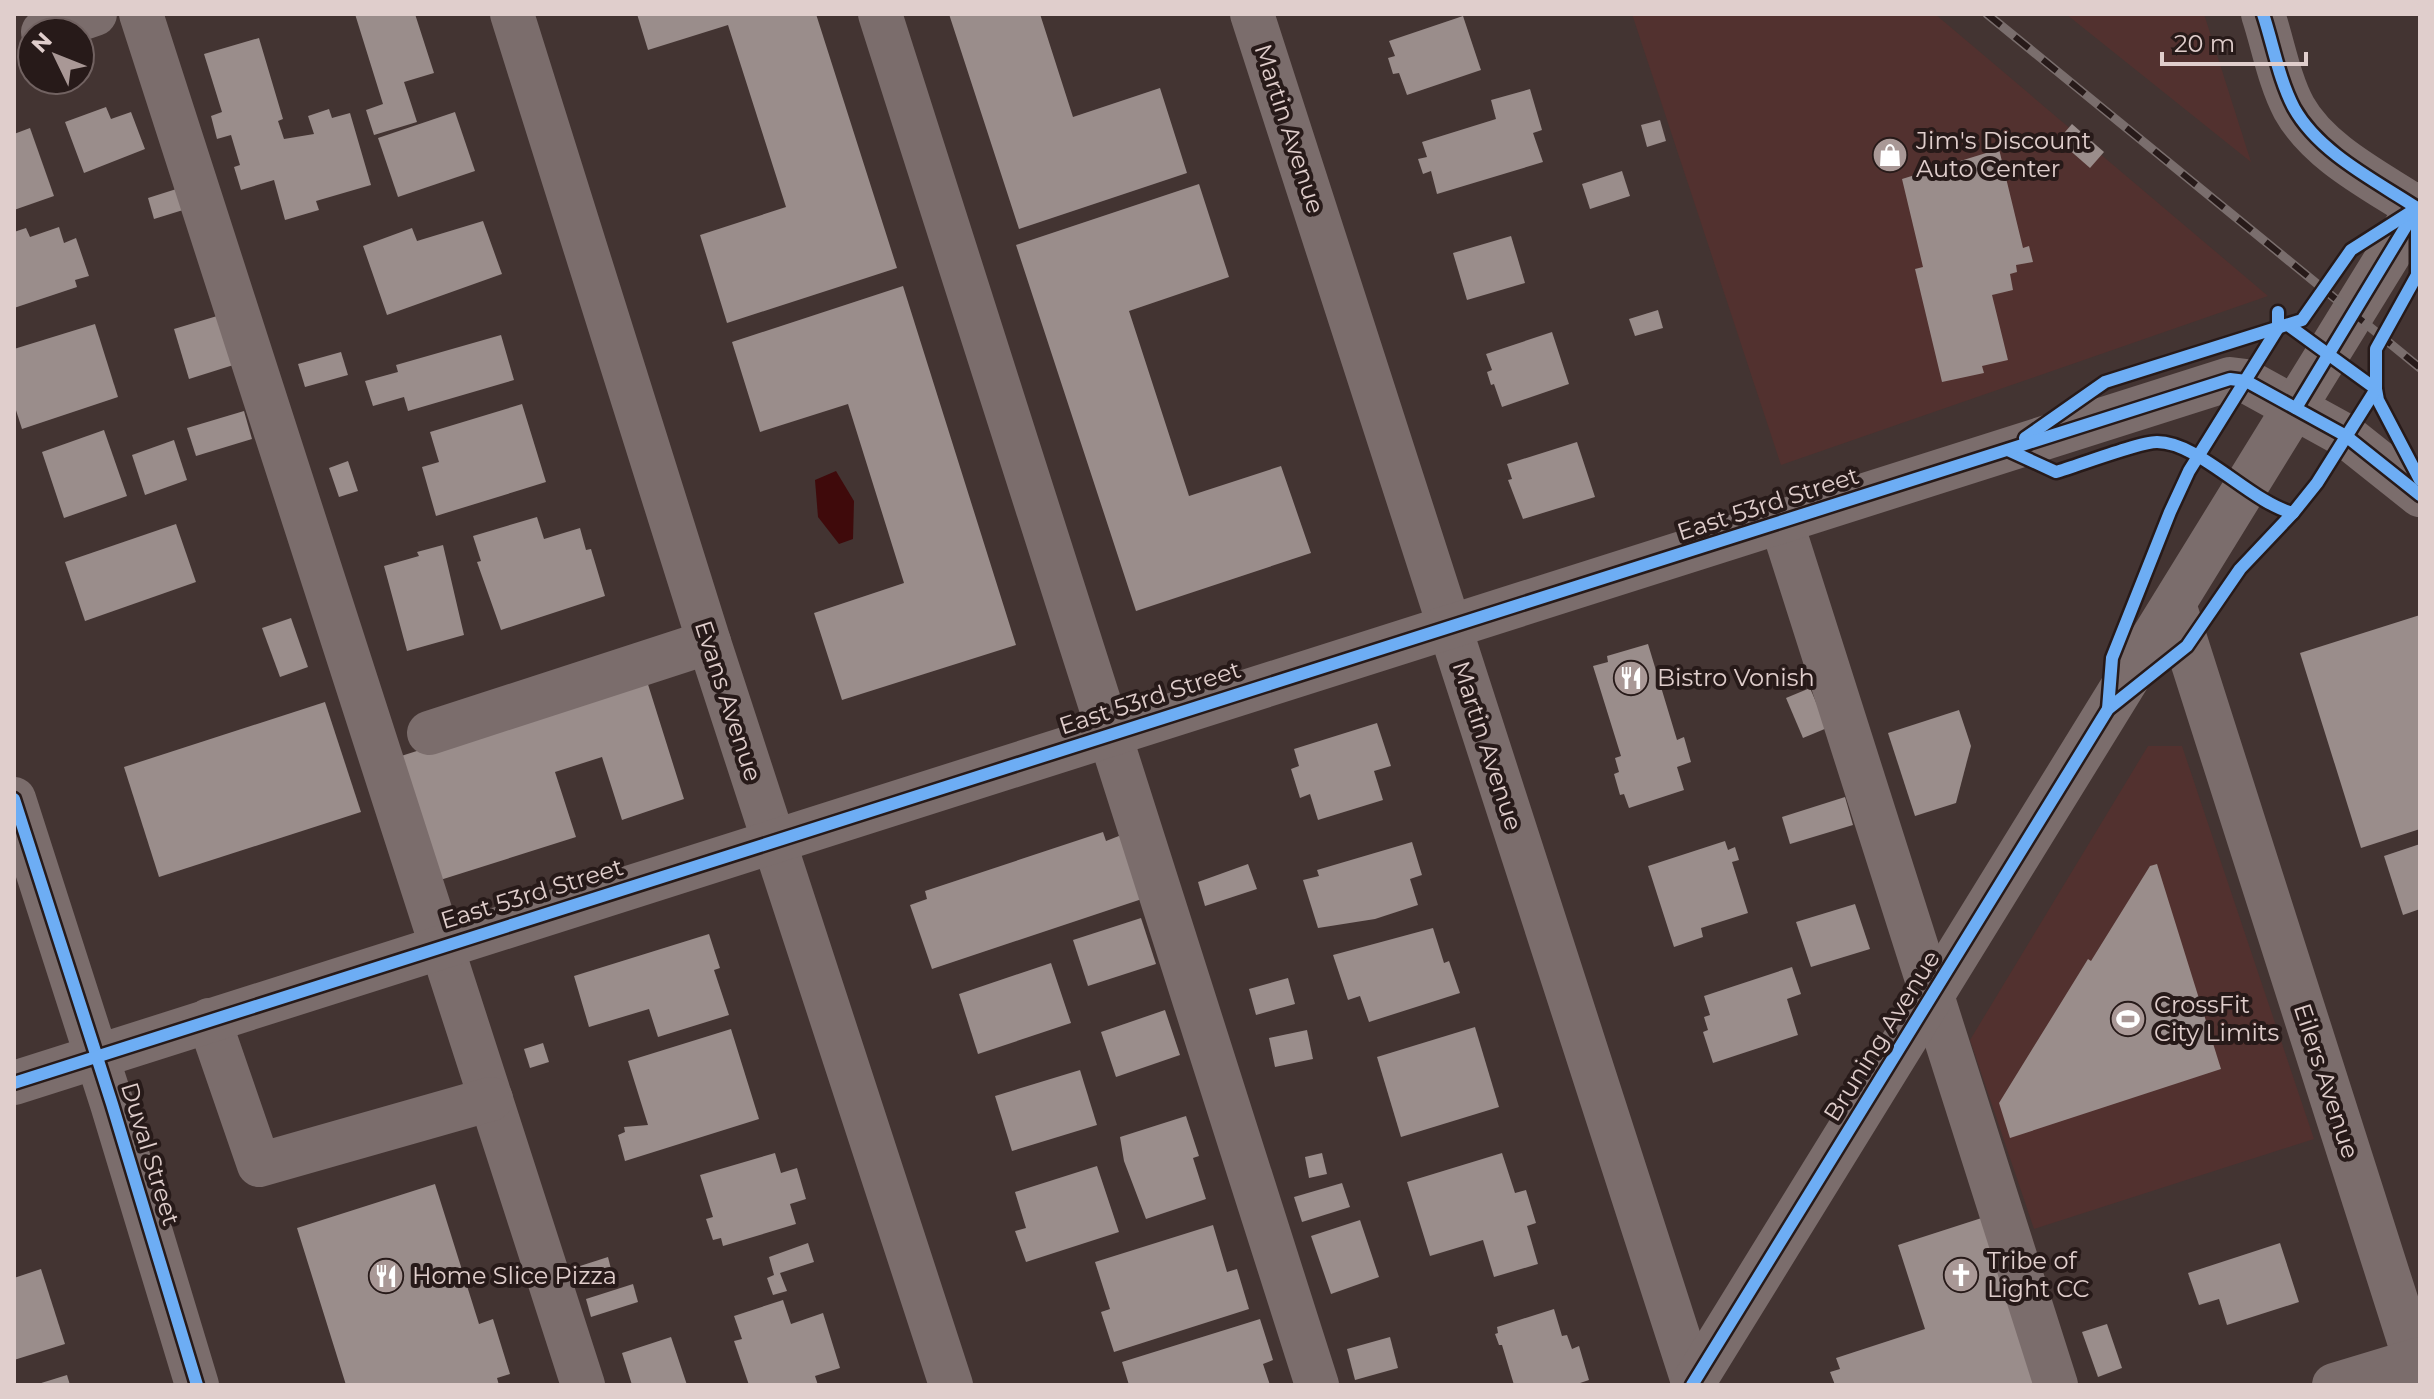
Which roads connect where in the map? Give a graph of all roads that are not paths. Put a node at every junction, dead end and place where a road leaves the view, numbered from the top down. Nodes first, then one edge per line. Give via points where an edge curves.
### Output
1 (141, 14) edge
2 (512, 14) edge
3 (880, 14) edge
4 (1252, 14) edge
5 (2263, 14) edge
6 (2419, 206) edge
7 (2296, 408) junction
8 (2420, 495) edge
9 (1782, 524) junction
10 (2174, 604) junction
11 (1448, 626) junction
12 (709, 642) junction
13 (429, 733) dead end
14 (1111, 734) junction
15 (14, 799) edge
16 (774, 841) junction
17 (441, 946) junction
18 (1933, 994) junction
19 (209, 1020) junction
20 (97, 1056) junction
21 (14, 1083) edge
22 (491, 1099) junction
23 (2418, 1365) edge
24 (1693, 1384) edge
25 (197, 1385) edge
26 (583, 1385) edge
27 (951, 1385) edge
28 (1317, 1385) edge
29 (2056, 1385) edge
30 (2334, 1385) edge

1 - 17 street
2 - 12 street, Evans Avenue
3 - 14 street
4 - 11 street, Martin Avenue
5 - 6 street via 2293,106 2310,130 2355,168
6 - 7 street, Bruning Avenue
7 - 8 street, East 53rd Street via 2346,436
7 - 9 street, East 53rd Street via 2246,381 2230,379
7 - 10 street, Bruning Avenue
9 - 11 street, East 53rd Street
9 - 18 street
10 - 18 street, Bruning Avenue
10 - 23 street, Eilers Avenue
11 - 14 street, East 53rd Street
11 - 24 street, Martin Avenue
12 - 13 street
12 - 16 street, Evans Avenue
14 - 16 street, East 53rd Street
14 - 28 street
15 - 20 street, Duval Street
16 - 17 street, East 53rd Street
16 - 27 street, Evans Avenue
17 - 19 street, East 53rd Street
17 - 22 street
18 - 24 street, Bruning Avenue
18 - 29 street
19 - 20 street, East 53rd Street
19 - 22 street via 259,1165
20 - 21 street, East 53rd Street
20 - 25 street, Duval Street
22 - 26 street
23 - 30 street

